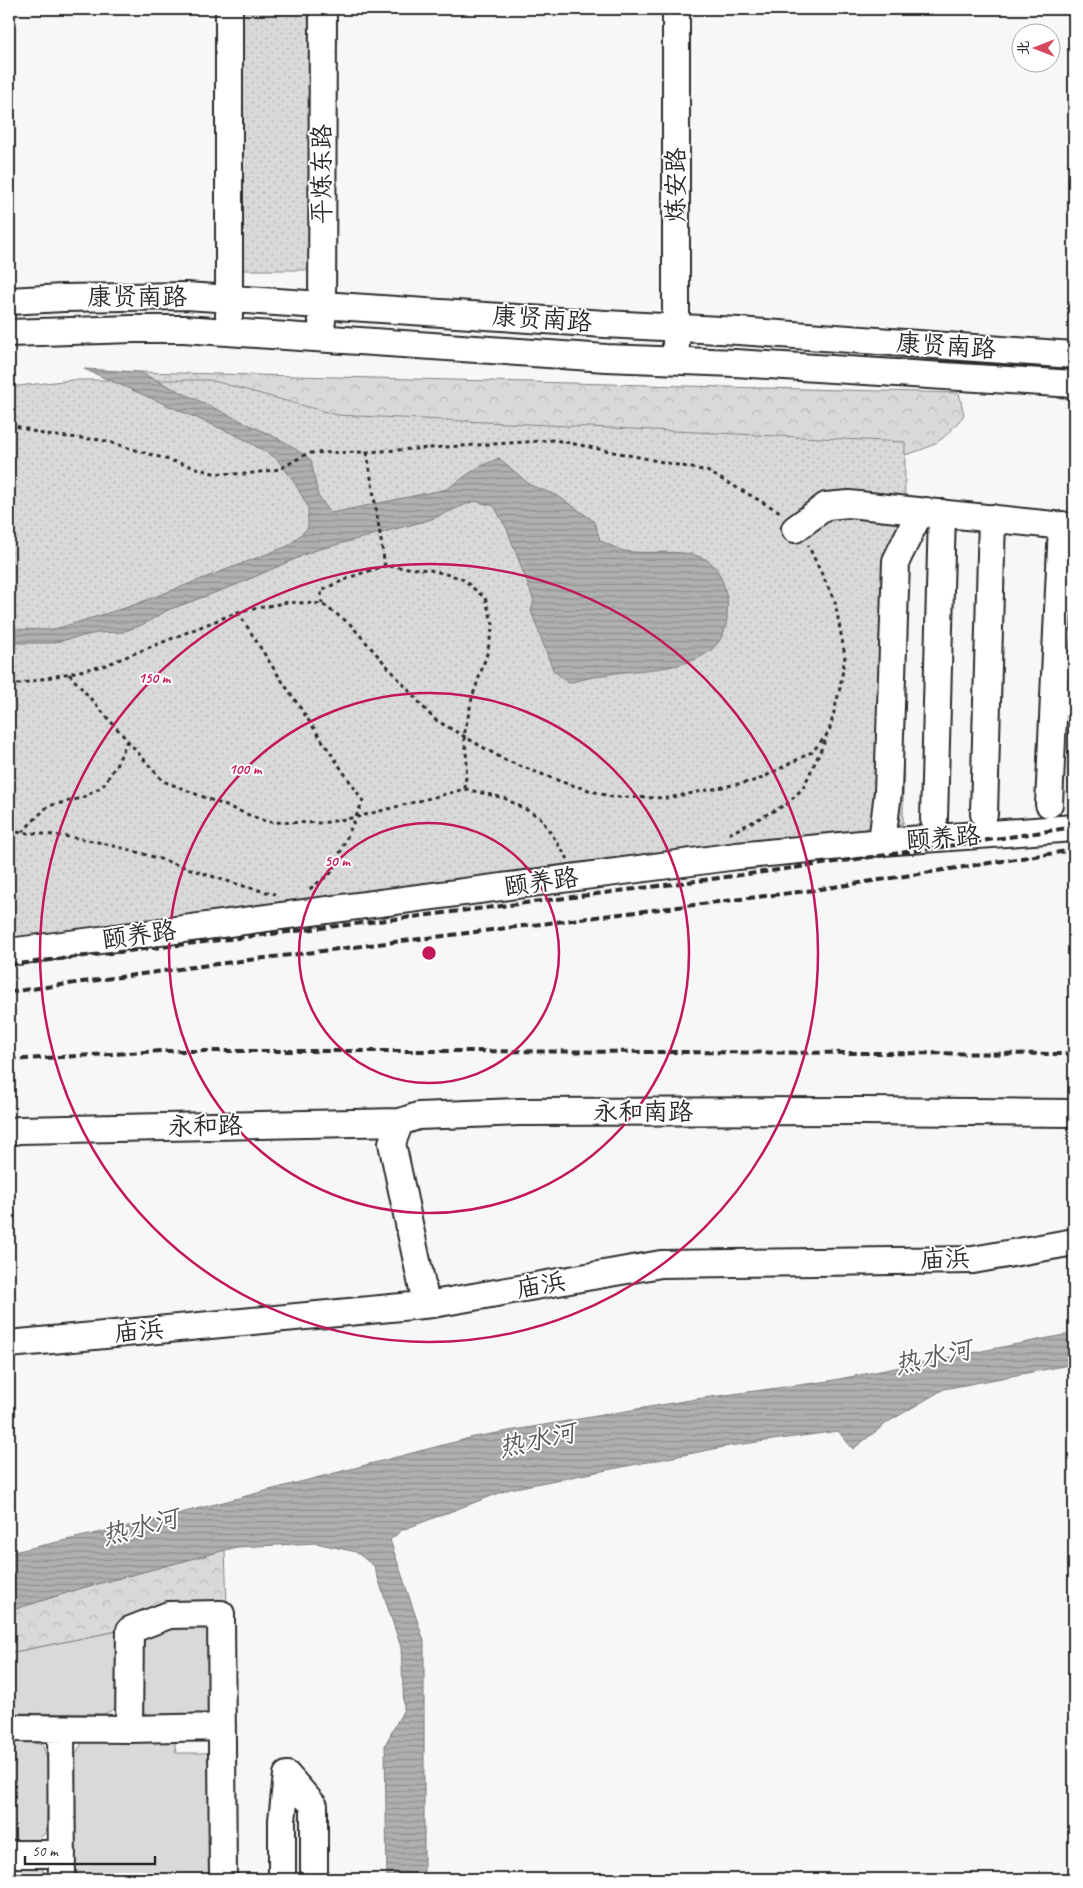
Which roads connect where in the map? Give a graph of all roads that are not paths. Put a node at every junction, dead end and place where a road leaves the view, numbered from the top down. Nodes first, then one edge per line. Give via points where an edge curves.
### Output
1 (229, 9) edge
2 (323, 9) edge
3 (676, 9) edge
4 (229, 299) junction
5 (9, 301) edge
6 (322, 304) junction
7 (676, 328) junction
8 (229, 332) junction
9 (9, 333) edge
10 (322, 339) junction
11 (1074, 355) edge
12 (676, 360) junction
13 (1074, 384) edge
14 (934, 512) junction
15 (992, 518) junction
16 (1068, 526) edge
17 (795, 529) road end
18 (1049, 804) dead end
19 (984, 814) dead end
20 (934, 819) dead end
21 (1074, 828) edge
22 (882, 842) junction
23 (9, 952) edge
24 (1074, 1113) edge
25 (400, 1122) junction
26 (9, 1132) edge
27 (1074, 1242) edge
28 (426, 1304) junction
29 (9, 1344) edge
30 (222, 1727) junction
31 (9, 1728) edge
32 (61, 1729) junction
33 (129, 1729) junction
34 (9, 1854) edge
35 (62, 1854) junction
36 (62, 1879) edge
37 (223, 1879) edge
38 (282, 1879) edge
39 (314, 1879) edge

1 - 4 street
2 - 6 street, 平炼东路
3 - 7 street, 炼安路
4 - 5 street, 康贤南路 via 123,296
4 - 6 street, 康贤南路
4 - 8 street
6 - 7 street, 康贤南路
6 - 10 street, 平炼东路
7 - 11 street, 康贤南路
7 - 12 street, 炼安路
8 - 9 street, 康贤南路 via 133,328
8 - 10 street, 康贤南路
10 - 12 street, 康贤南路
12 - 13 street, 康贤南路
14 - 15 street
14 - 17 street via 849,504 826,506
14 - 20 street
14 - 22 street via 916,520 896,561 888,792
15 - 16 street
15 - 19 street
16 - 18 street
21 - 22 street, 颐养路
22 - 23 street, 颐养路 via 737,856
24 - 25 street, 永和南路 via 519,1112 418,1116
25 - 26 street, 永和路
25 - 28 street via 392,1143
27 - 28 street, 庙浜 via 973,1260 661,1264
28 - 29 street, 庙浜
30 - 33 street
30 - 33 street via 221,1614 169,1615 130,1630
30 - 37 street
31 - 32 street
32 - 33 street
32 - 35 street
34 - 35 street
35 - 36 street
38 - 39 street via 282,1820 287,1775 314,1806

